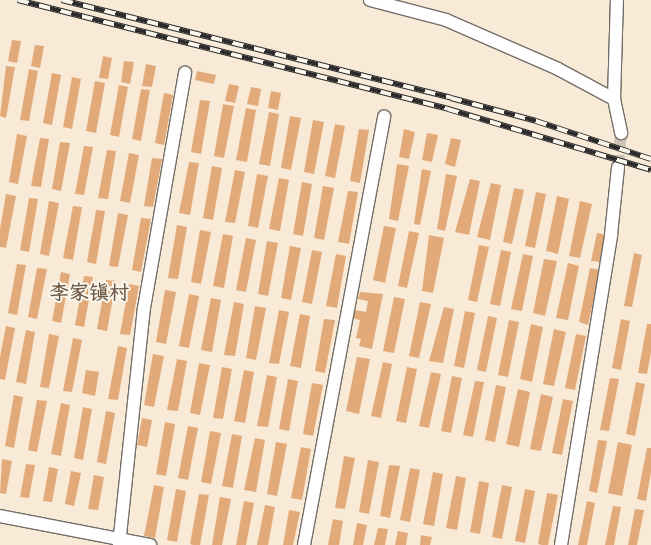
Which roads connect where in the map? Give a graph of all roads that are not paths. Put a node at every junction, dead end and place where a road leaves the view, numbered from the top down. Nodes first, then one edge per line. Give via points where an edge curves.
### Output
1 (370, 0) edge
2 (617, 0) edge
3 (185, 73) dead end
4 (614, 99) junction
5 (384, 116) dead end
6 (621, 133) tunnel mouth
7 (618, 167) tunnel mouth
8 (0, 516) edge
9 (119, 542) edge
10 (150, 545) edge
11 (304, 545) edge
12 (561, 545) edge

1 - 4 street via 446,20 558,68
2 - 4 street
3 - 9 street via 144,308
4 - 6 street
5 - 11 street
7 - 12 street via 611,235
8 - 9 street
9 - 10 street

